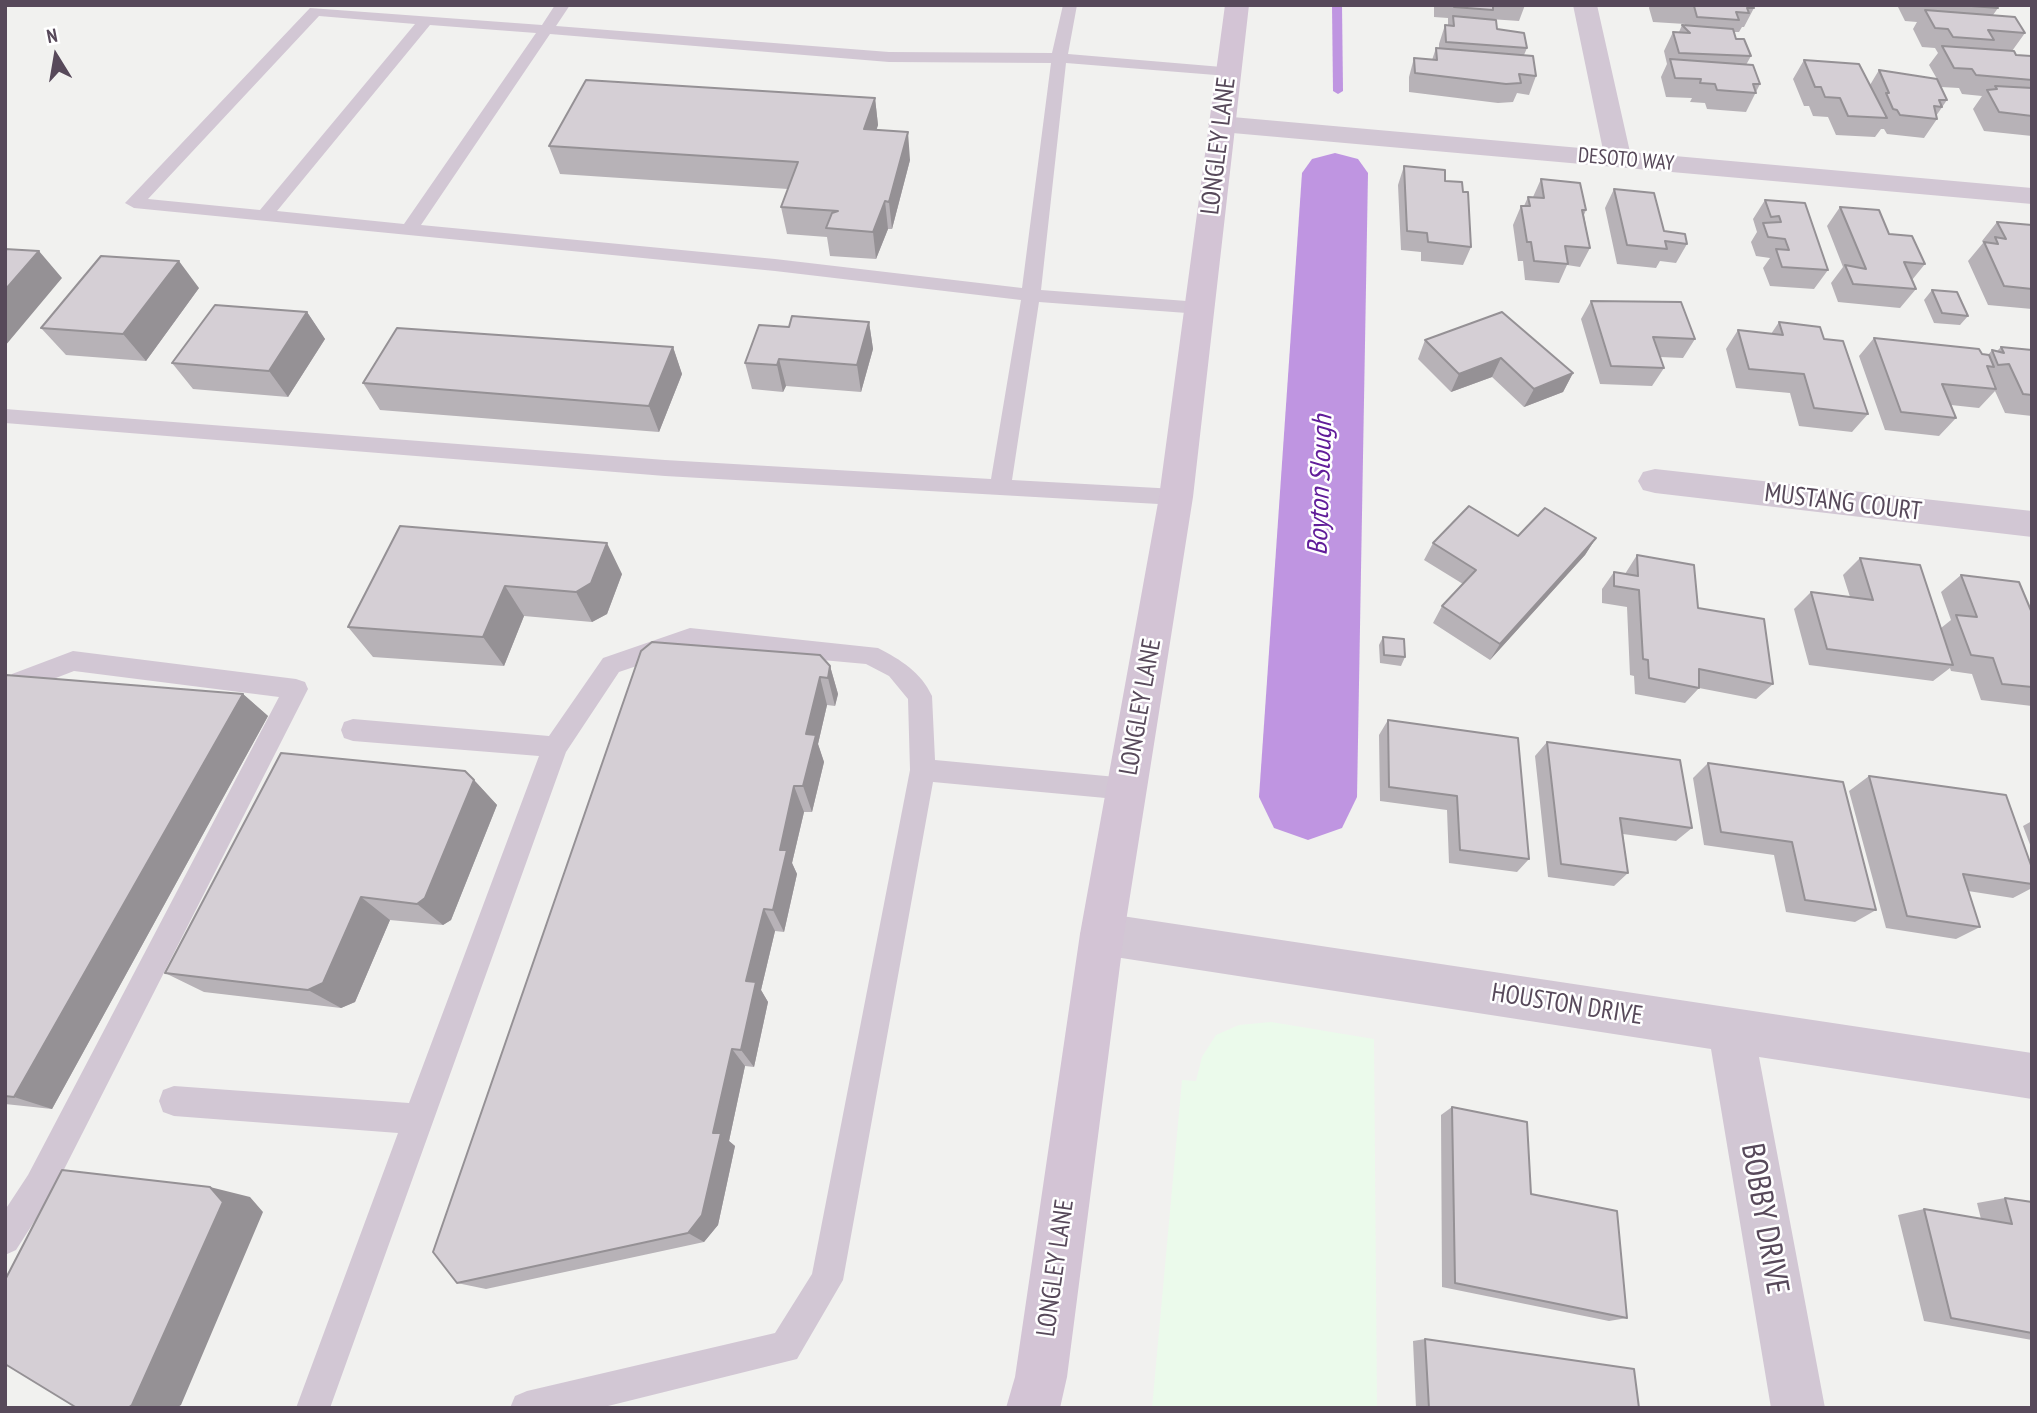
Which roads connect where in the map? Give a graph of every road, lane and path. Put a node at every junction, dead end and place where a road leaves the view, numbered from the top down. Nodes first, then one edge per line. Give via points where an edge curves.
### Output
1 (563, 5) edge
2 (1070, 5) edge
3 (1237, 5) edge
4 (1585, 5) edge
5 (426, 20) junction
6 (546, 30) junction
7 (1059, 58) junction
8 (1228, 71) junction
9 (1221, 124) junction
10 (1618, 159) junction
11 (2032, 196) edge
12 (265, 215) junction
13 (409, 229) junction
14 (1031, 295) junction
15 (1200, 308) junction
16 (5, 416) edge
17 (1655, 481) dead end
18 (1000, 488) junction
19 (1176, 497) junction
20 (2032, 524) edge
21 (5, 705) edge
22 (353, 730) dead end
23 (555, 747) junction
24 (923, 769) junction
25 (1127, 789) junction
26 (1102, 934) junction
27 (1731, 1030) junction
28 (2032, 1076) edge
29 (174, 1101) dead end
30 (418, 1119) junction
31 (10, 1223) edge
32 (313, 1408) edge
33 (527, 1408) edge
34 (1034, 1408) edge
35 (1798, 1408) edge

1 - 6 lane
2 - 7 lane
3 - 8 main road, LONGLEY LANE
4 - 10 street
5 - 6 lane
5 - 12 lane
5 - 12 lane via 315,11 134,202
6 - 7 lane via 889,57
6 - 13 lane
7 - 8 lane
7 - 14 lane
8 - 9 main road, LONGLEY LANE
9 - 10 street, DESOTO WAY
9 - 15 main road, LONGLEY LANE
10 - 11 street, DESOTO WAY
12 - 13 lane
13 - 14 lane
14 - 15 lane
14 - 18 lane
15 - 19 main road, LONGLEY LANE
16 - 18 lane via 665,468
17 - 20 street, MUSTANG COURT
18 - 19 lane
19 - 25 main road, LONGLEY LANE
21 - 31 lane via 21,681 73,661 296,689 39,1186
22 - 23 lane
23 - 24 lane via 611,666 690,638 870,654 897,669 920,696
23 - 30 lane
24 - 25 lane
24 - 33 lane via 827,1280 785,1347
25 - 26 main road, LONGLEY LANE
26 - 27 street, HOUSTON DRIVE
26 - 34 main road, LONGLEY LANE
27 - 28 street, HOUSTON DRIVE
27 - 35 street, BOBBY DRIVE
29 - 30 lane
30 - 32 lane

